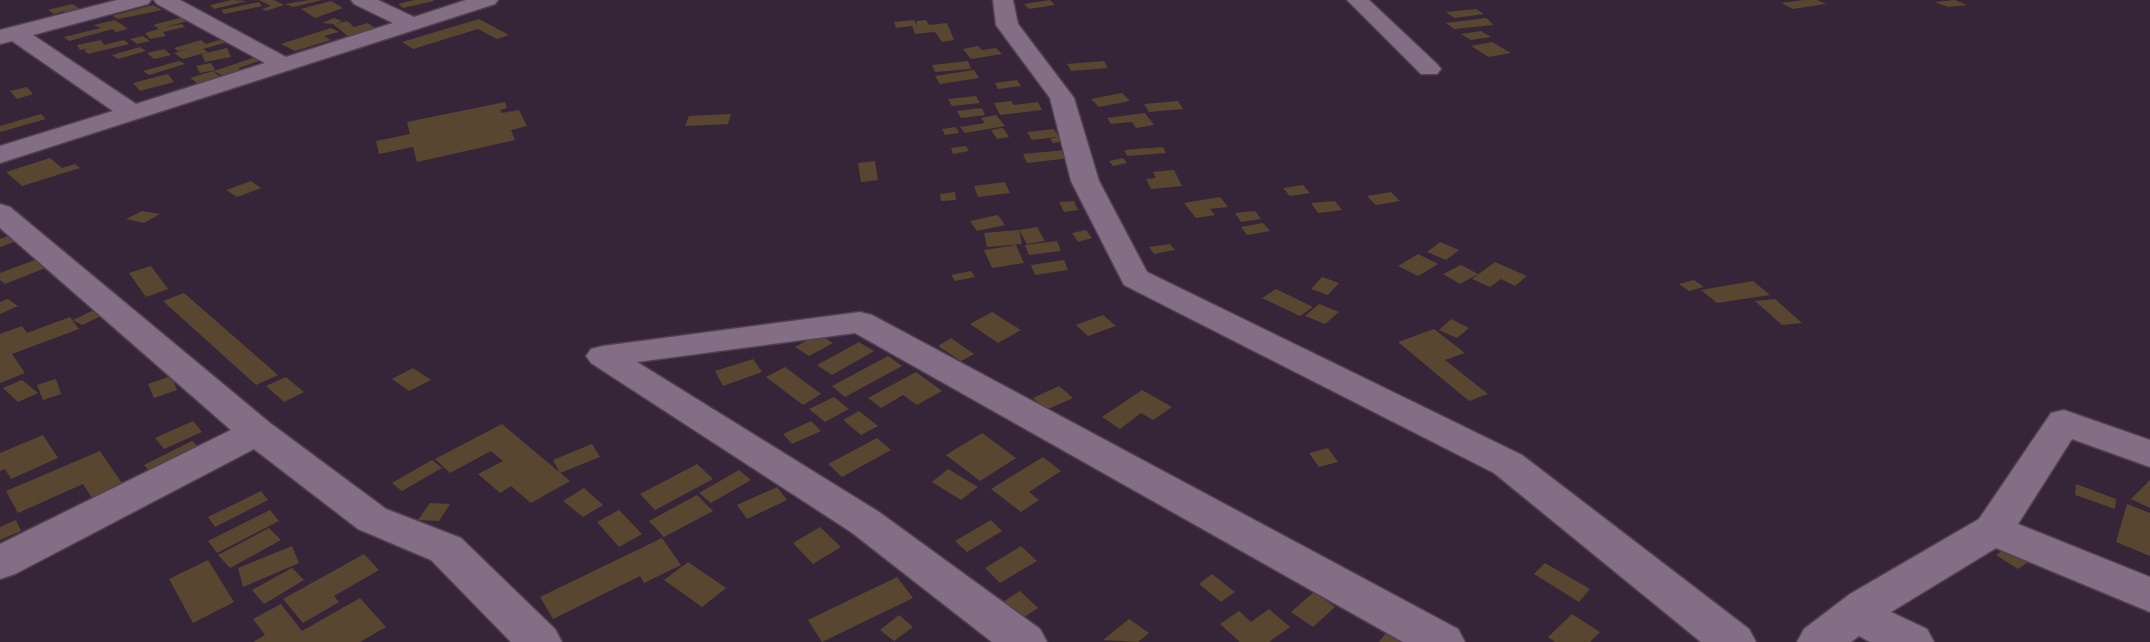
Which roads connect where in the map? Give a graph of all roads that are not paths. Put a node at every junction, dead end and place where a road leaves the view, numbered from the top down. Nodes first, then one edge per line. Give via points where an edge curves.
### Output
1 (141, 0) edge
2 (164, 0) edge
3 (361, 0) edge
4 (488, 0) edge
5 (1003, 0) edge
6 (1357, 0) edge
7 (412, 24) junction
8 (7, 35) edge
9 (284, 64) junction
10 (1428, 69) dead end
11 (131, 112) junction
12 (0, 155) edge
13 (0, 213) edge
14 (257, 432) junction
15 (2150, 453) edge
16 (1993, 531) junction
17 (0, 562) edge
18 (2150, 595) edge
19 (1855, 614) junction
20 (538, 642) edge
21 (1024, 642) edge
22 (1442, 642) edge
23 (1733, 642) edge
24 (1820, 642) edge
25 (1911, 642) edge

1 - 8 street
2 - 9 street
3 - 7 street
4 - 7 street
5 - 23 street via 1007,24 1062,98 1085,181 1135,278 1508,464
6 - 10 street
7 - 9 street
8 - 11 street
9 - 11 street
11 - 12 street
13 - 14 street
14 - 17 street
14 - 20 street via 372,519 447,549
15 - 16 street via 2064,422
16 - 18 street
16 - 19 street
19 - 24 street
19 - 25 street
21 - 22 street via 865,522 603,356 860,322

